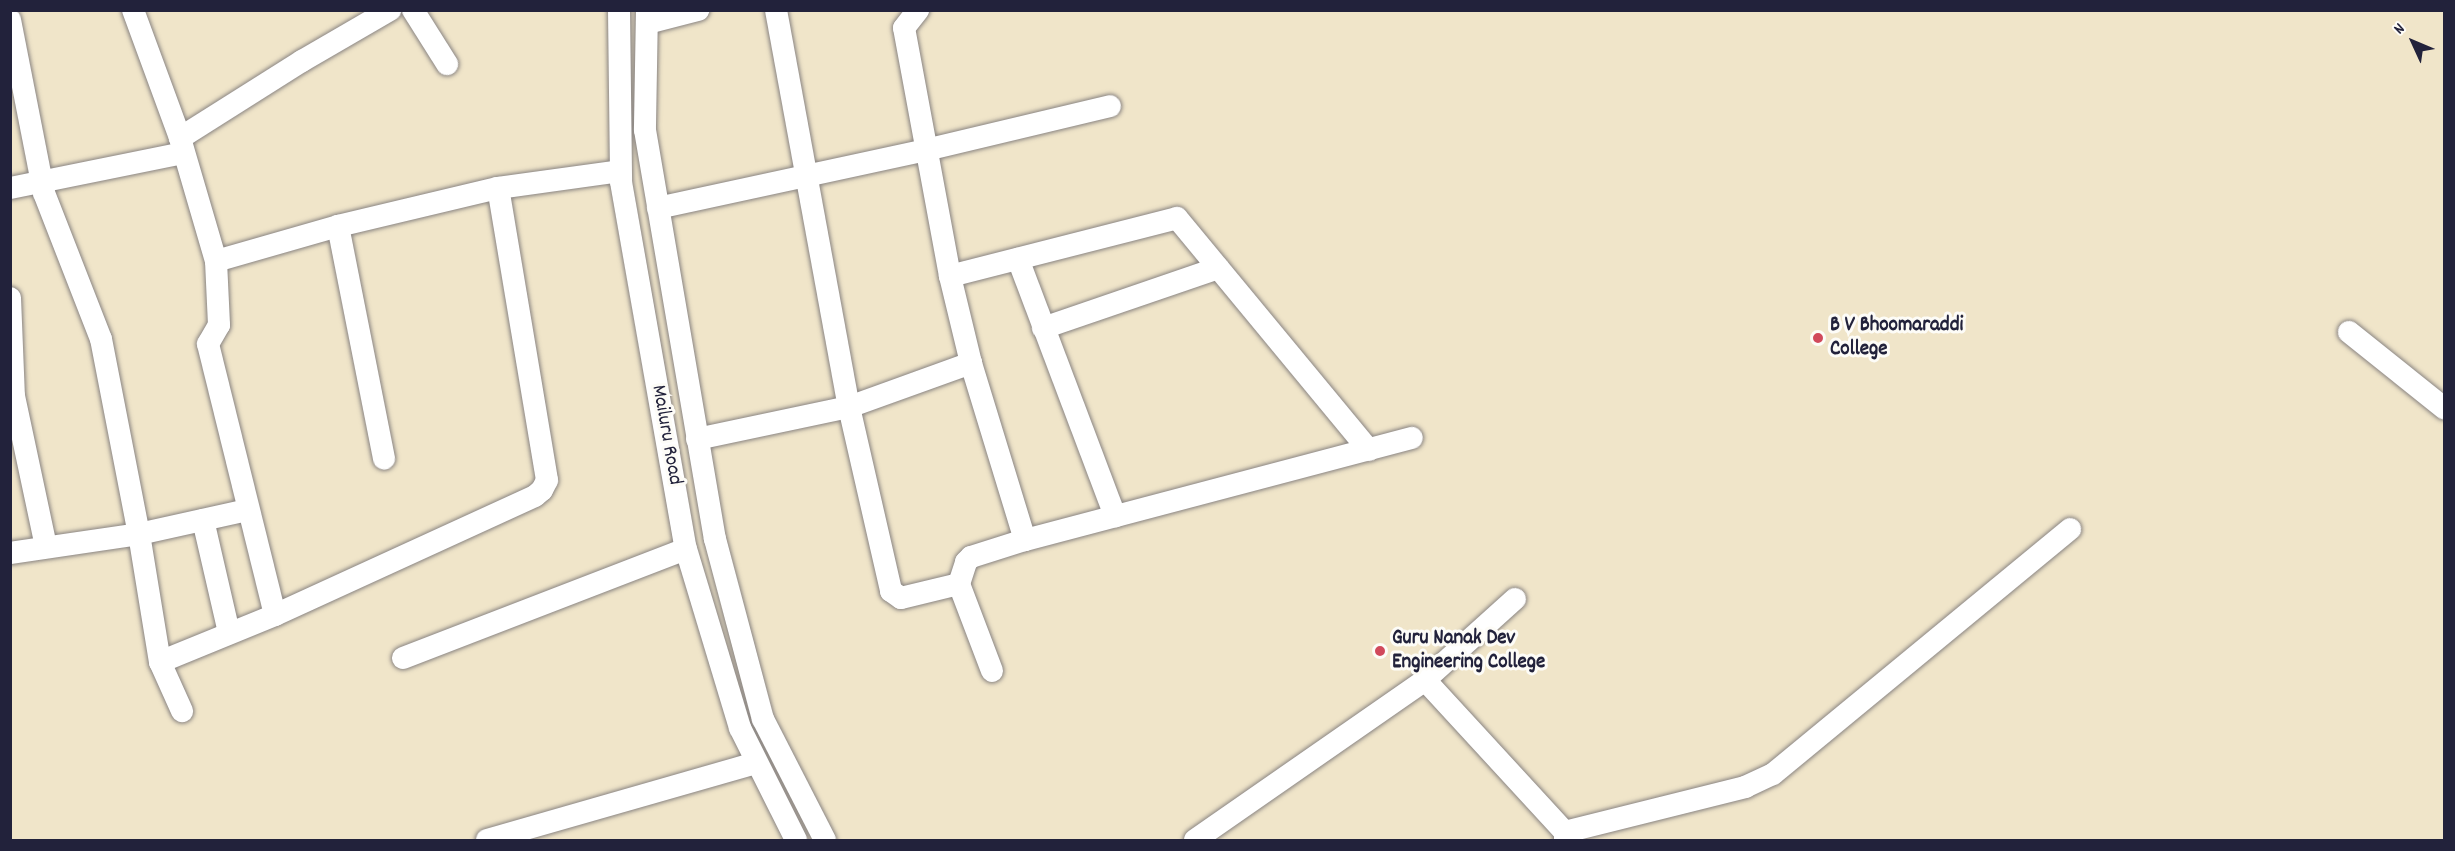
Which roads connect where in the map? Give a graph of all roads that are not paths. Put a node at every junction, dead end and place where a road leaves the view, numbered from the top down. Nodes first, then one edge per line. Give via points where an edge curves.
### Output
1 (134, 10) edge
2 (390, 10) edge
3 (413, 10) edge
4 (619, 10) edge
5 (699, 10) edge
6 (776, 10) edge
7 (918, 10) edge
8 (647, 17) edge
9 (10, 20) edge
10 (447, 64) dead end
11 (1110, 106) dead end
12 (182, 145) junction
13 (926, 150) junction
14 (621, 171) junction
15 (808, 175) junction
16 (42, 181) junction
17 (10, 188) edge
18 (498, 188) junction
19 (658, 208) junction
20 (339, 226) junction
21 (1017, 259) junction
22 (216, 261) junction
23 (1218, 268) junction
24 (950, 276) junction
25 (10, 298) edge
26 (1043, 328) junction
27 (2349, 332) dead end
28 (971, 363) junction
29 (849, 407) junction
30 (2445, 408) edge
31 (1412, 438) dead end
32 (697, 440) junction
33 (1369, 450) junction
34 (384, 458) dead end
35 (247, 510) junction
36 (1115, 516) junction
37 (203, 520) junction
38 (2070, 529) dead end
39 (139, 534) junction
40 (1024, 540) junction
41 (46, 547) junction
42 (686, 549) junction
43 (10, 553) edge
44 (959, 584) junction
45 (1515, 599) dead end
46 (275, 615) junction
47 (229, 633) junction
48 (404, 658) dead end
49 (160, 662) junction
50 (992, 671) dead end
51 (1425, 680) junction
52 (182, 711) dead end
53 (755, 763) junction
54 (1565, 836) edge
55 (487, 840) edge
56 (796, 840) edge
57 (825, 840) edge
58 (1195, 840) edge

1 - 12 street
2 - 12 street via 302,61
3 - 10 street
4 - 14 street, Mailuru Road
5 - 8 street
6 - 15 street
7 - 13 street via 904,28
8 - 19 street via 645,130
9 - 16 street
11 - 13 street
12 - 16 street
12 - 22 street
13 - 15 street
13 - 24 street
14 - 18 street
14 - 42 street, Mailuru Road
15 - 19 street
15 - 29 street
16 - 17 street
16 - 39 street via 101,339
18 - 20 street
18 - 46 street via 548,480 535,496
19 - 32 street
20 - 22 street
20 - 34 street
21 - 23 street via 1177,218
21 - 24 street
21 - 26 street
22 - 35 street via 219,325 208,344
23 - 26 street
23 - 33 street
24 - 28 street
25 - 41 street via 13,388
26 - 36 street
27 - 30 street
28 - 29 street
28 - 40 street
29 - 32 street
29 - 44 street via 891,591 902,598
31 - 33 street
32 - 57 street via 721,566 763,719
33 - 36 street
35 - 37 street
35 - 46 street
36 - 40 street
37 - 39 street
37 - 47 street
38 - 54 street via 1773,774 1745,787
39 - 41 street
39 - 49 street
40 - 44 street via 971,557
41 - 43 street
42 - 48 street
42 - 53 street, Mailuru Road via 726,689
44 - 50 street
45 - 51 street
46 - 47 street
47 - 49 street
49 - 52 street
51 - 54 street
51 - 58 street
53 - 55 street
53 - 56 street, Mailuru Road

